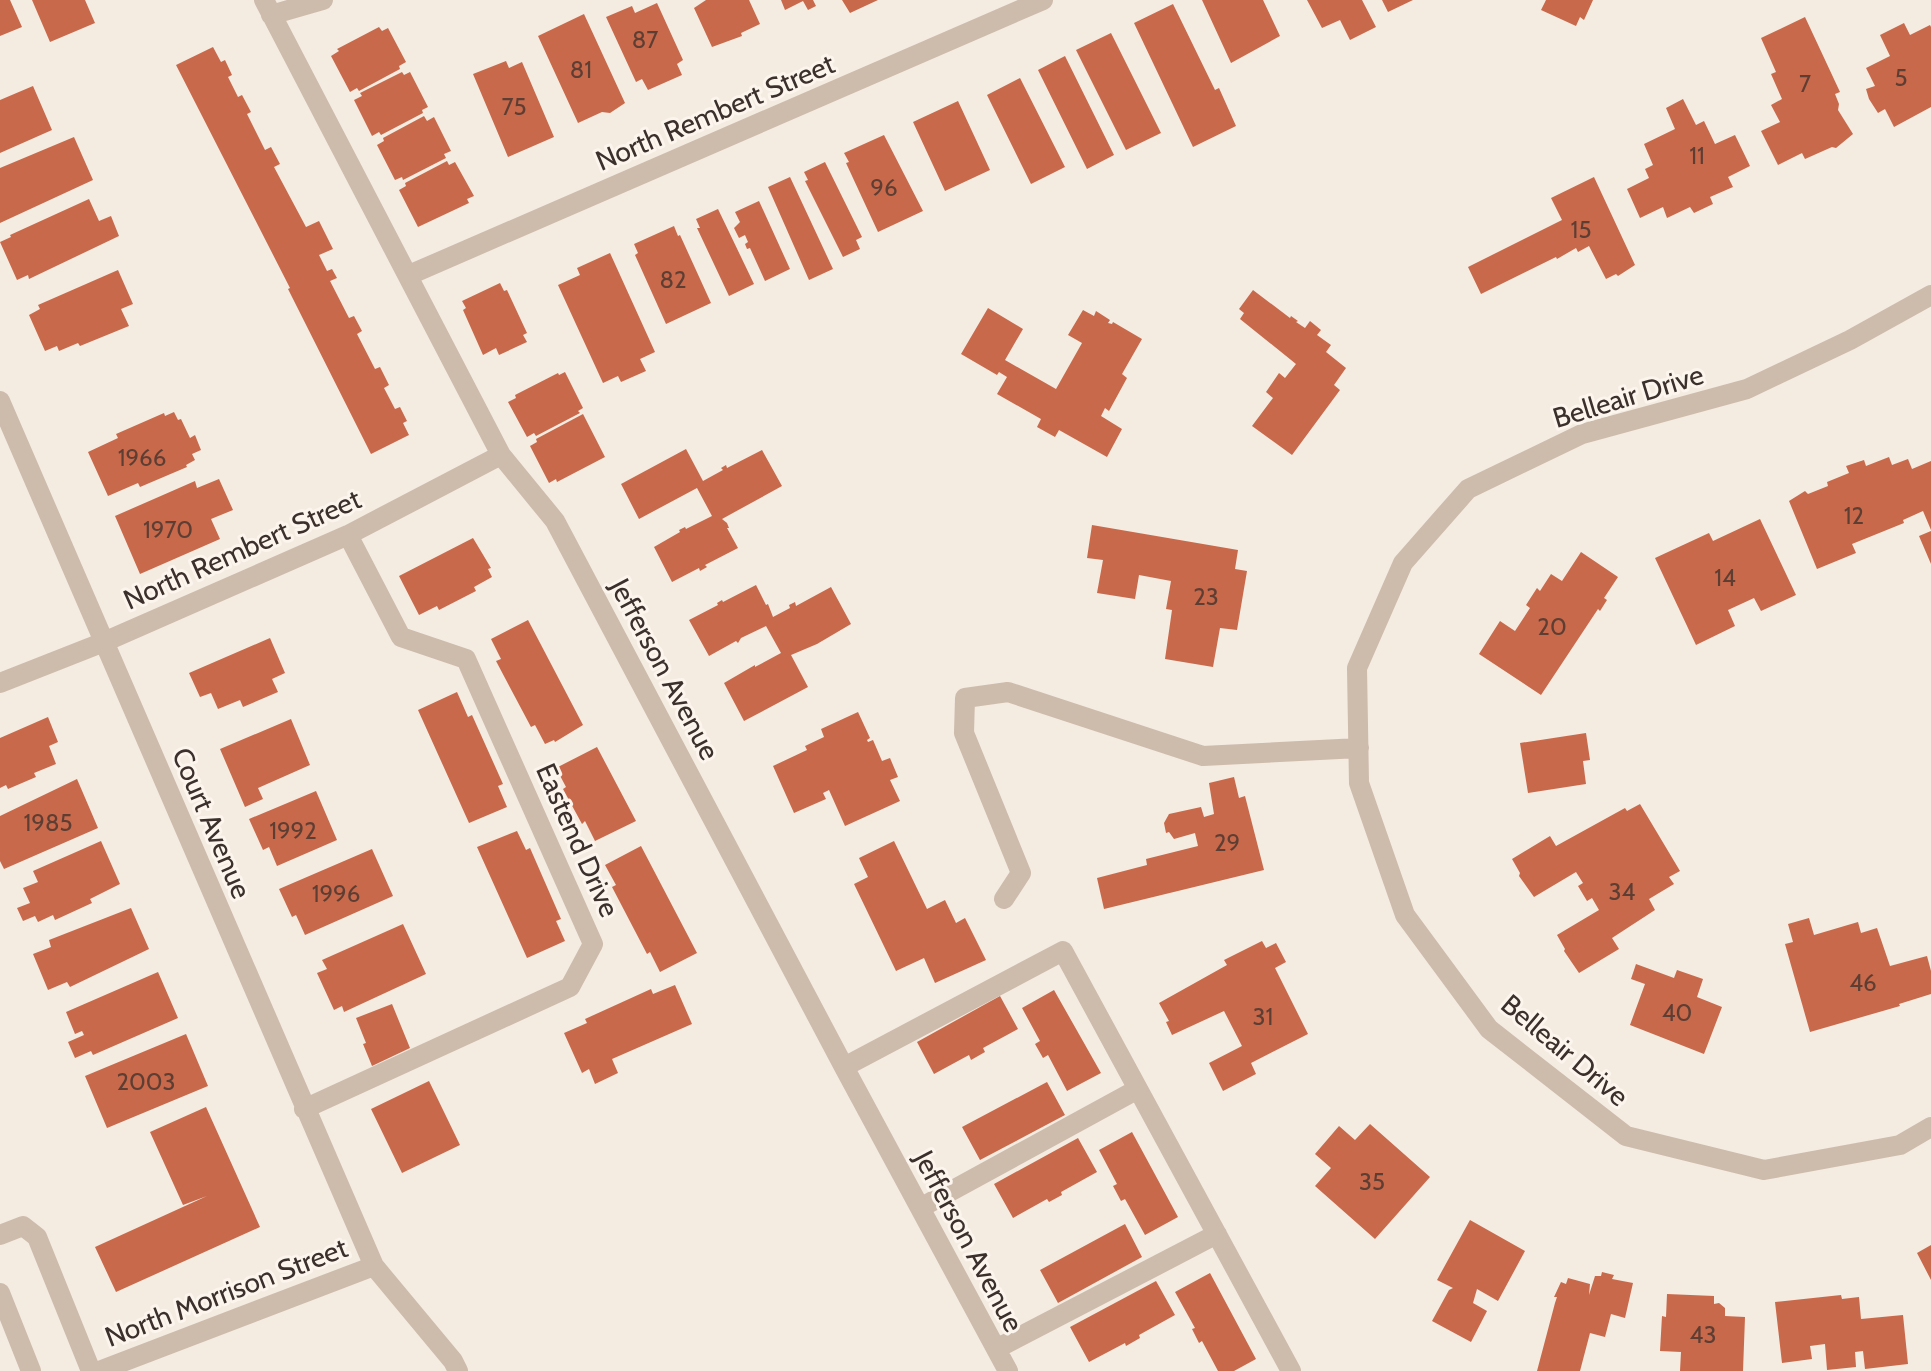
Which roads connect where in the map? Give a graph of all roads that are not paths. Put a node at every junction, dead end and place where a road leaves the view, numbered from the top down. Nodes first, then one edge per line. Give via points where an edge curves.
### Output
1 (323, 0) edge
2 (1043, 0) edge
3 (268, 7) edge
4 (409, 275) junction
5 (1931, 295) edge
6 (0, 401) edge
7 (501, 455) junction
8 (348, 535) junction
9 (104, 642) junction
10 (0, 683) edge
11 (1359, 748) junction
12 (1004, 899) dead end
13 (844, 1067) junction
14 (1138, 1089) junction
15 (304, 1109) junction
16 (1931, 1127) edge
17 (920, 1208) junction
18 (1217, 1234) junction
19 (0, 1235) edge
20 (374, 1266) junction
21 (0, 1293) edge
22 (996, 1349) junction
23 (31, 1371) edge
24 (91, 1371) edge
25 (99, 1371) edge
26 (458, 1371) edge
27 (1008, 1371) edge
28 (1291, 1371) edge

1 - 3 street
2 - 4 street, North Rembert Street
3 - 4 street, Jefferson Avenue
4 - 7 street, Jefferson Avenue
5 - 11 street, Belleair Drive via 1747,389 1582,434 1468,489 1403,563 1357,668
6 - 9 street, Court Avenue
7 - 8 street, North Rembert Street
7 - 13 street, Jefferson Avenue via 555,521
8 - 9 street, North Rembert Street
8 - 15 street, Eastend Drive via 401,637 466,659 593,944 570,987
9 - 10 street, North Rembert Street
9 - 15 street, Court Avenue
11 - 12 street via 1203,756 1008,692 965,698 964,733 1021,873
11 - 16 street, Belleair Drive via 1359,783 1405,915 1489,1029 1626,1136 1764,1170 1900,1145
13 - 14 street via 1063,951
13 - 17 street, Jefferson Avenue
14 - 17 street
14 - 18 street
15 - 20 street, Court Avenue
17 - 22 street, Jefferson Avenue
18 - 22 street
18 - 28 street
19 - 24 street via 23,1226 37,1237
20 - 25 street, North Morrison Street
20 - 26 street, Court Avenue
21 - 23 street
22 - 27 street, Jefferson Avenue

